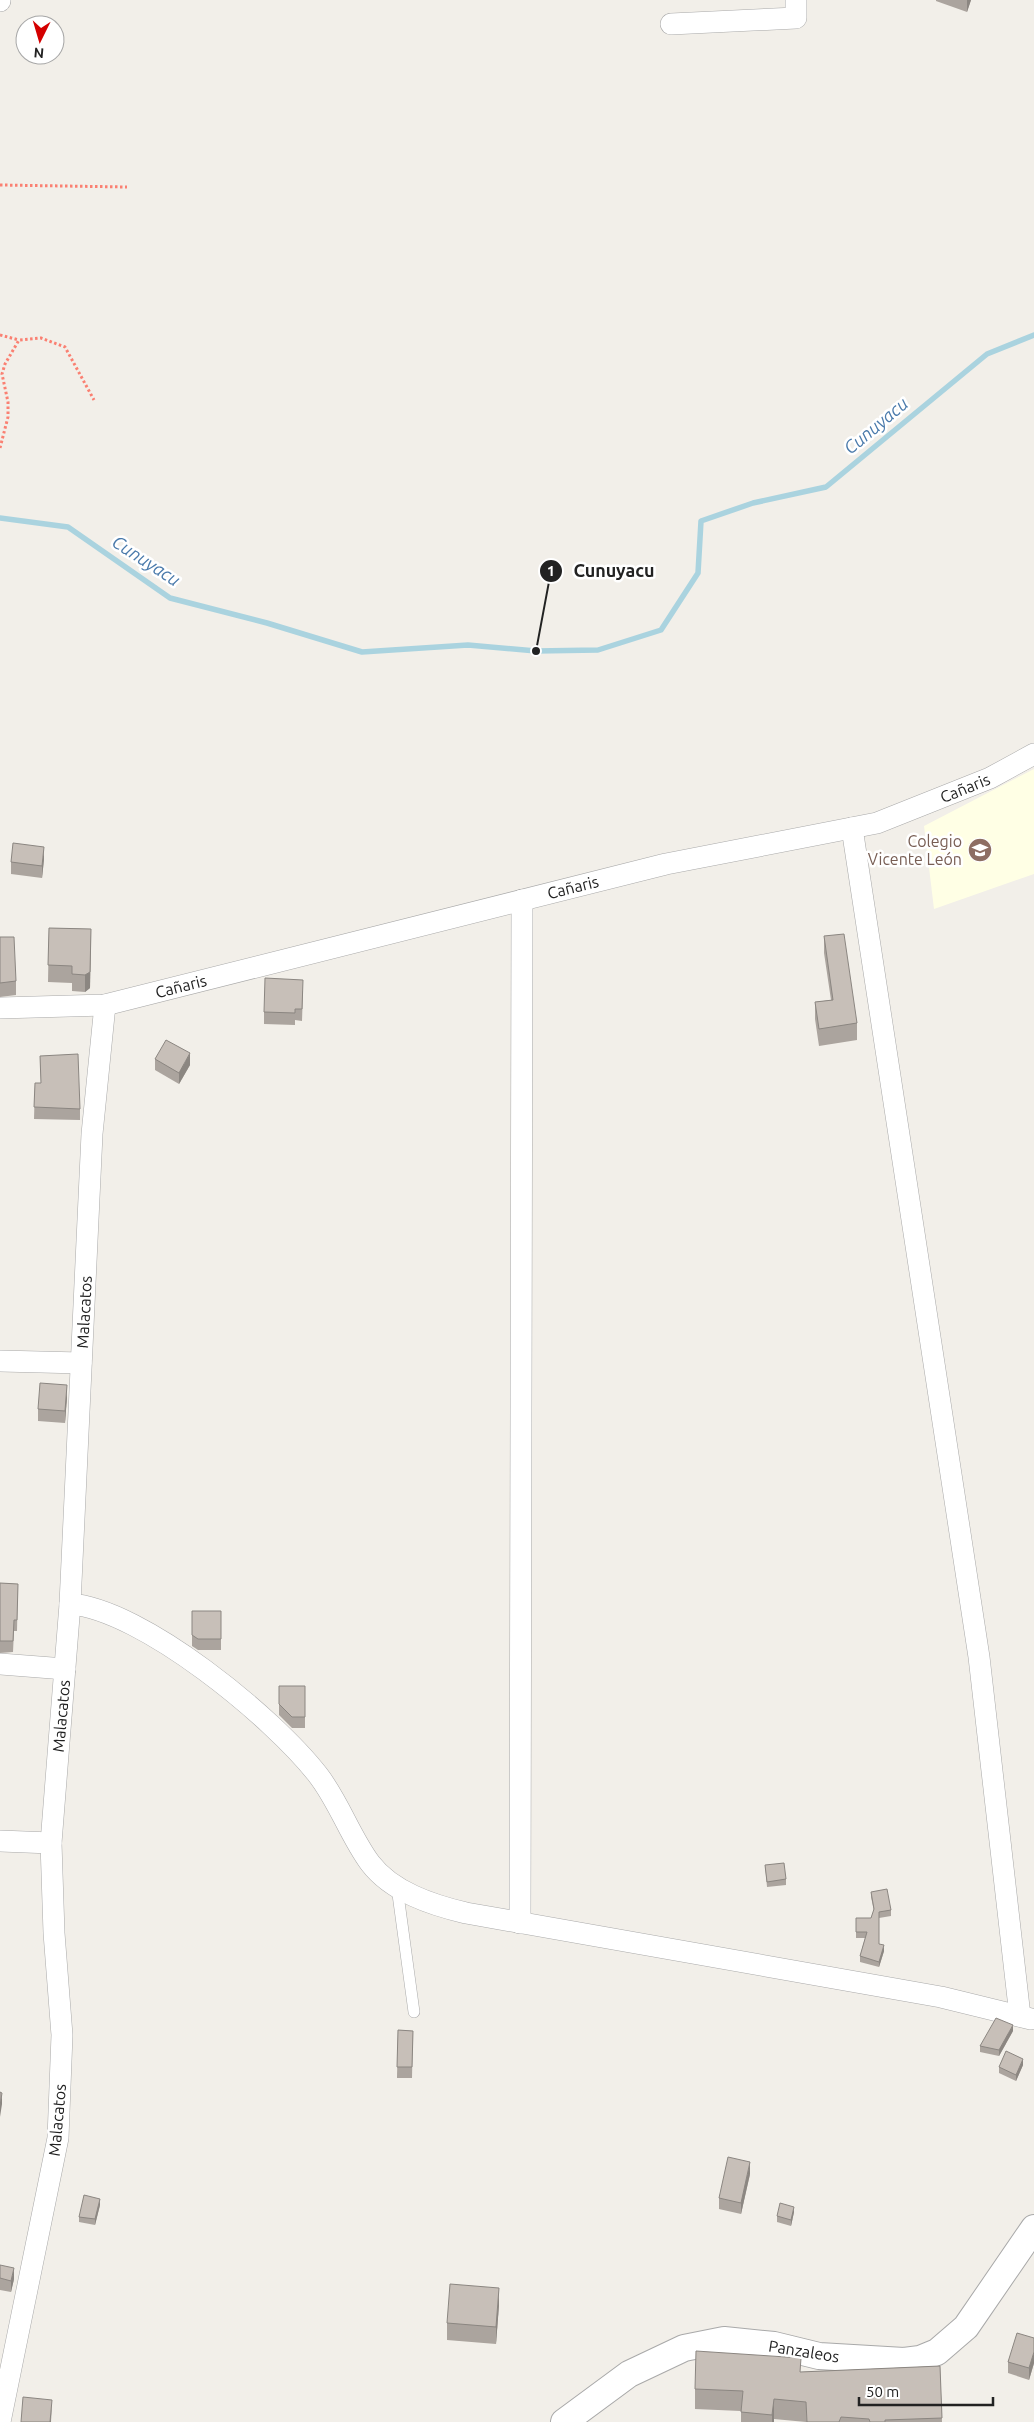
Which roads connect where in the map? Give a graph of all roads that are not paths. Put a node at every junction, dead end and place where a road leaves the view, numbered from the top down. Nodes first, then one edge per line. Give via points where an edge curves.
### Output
1 (796, 0) edge
2 (671, 24) dead end
3 (1034, 754) edge
4 (852, 828) junction
5 (522, 900) junction
6 (106, 1005) junction
7 (0, 1008) edge
8 (0, 1361) edge
9 (81, 1364) junction
10 (70, 1604) junction
11 (0, 1664) edge
12 (66, 1669) junction
13 (0, 1841) edge
14 (51, 1842) junction
15 (397, 1887) junction
16 (520, 1924) junction
17 (414, 2012) dead end
18 (1027, 2018) edge
19 (1034, 2228) edge
20 (0, 2422) edge
21 (564, 2422) edge

1 - 2 street via 796,18
3 - 4 street, Cañaris via 990,778 877,823
4 - 5 street, Cañaris via 666,864
4 - 18 street via 979,1657
5 - 6 street, Cañaris
5 - 16 street
6 - 7 street, Cañaris
6 - 9 street, Malacatos via 92,1134
8 - 9 street
9 - 10 street, Malacatos
10 - 12 street, Malacatos
10 - 15 street via 88,1605 146,1633 199,1666 248,1703 318,1774 371,1864
11 - 12 street
12 - 14 street, Malacatos
13 - 14 street
14 - 20 street, Malacatos via 62,2035 58,2138
15 - 16 street via 433,1904
15 - 17 lane
16 - 18 street via 941,1997
19 - 21 street, Panzaleos via 1023,2256 966,2327 937,2352 904,2361 819,2356 774,2345 724,2340 684,2348 628,2374

